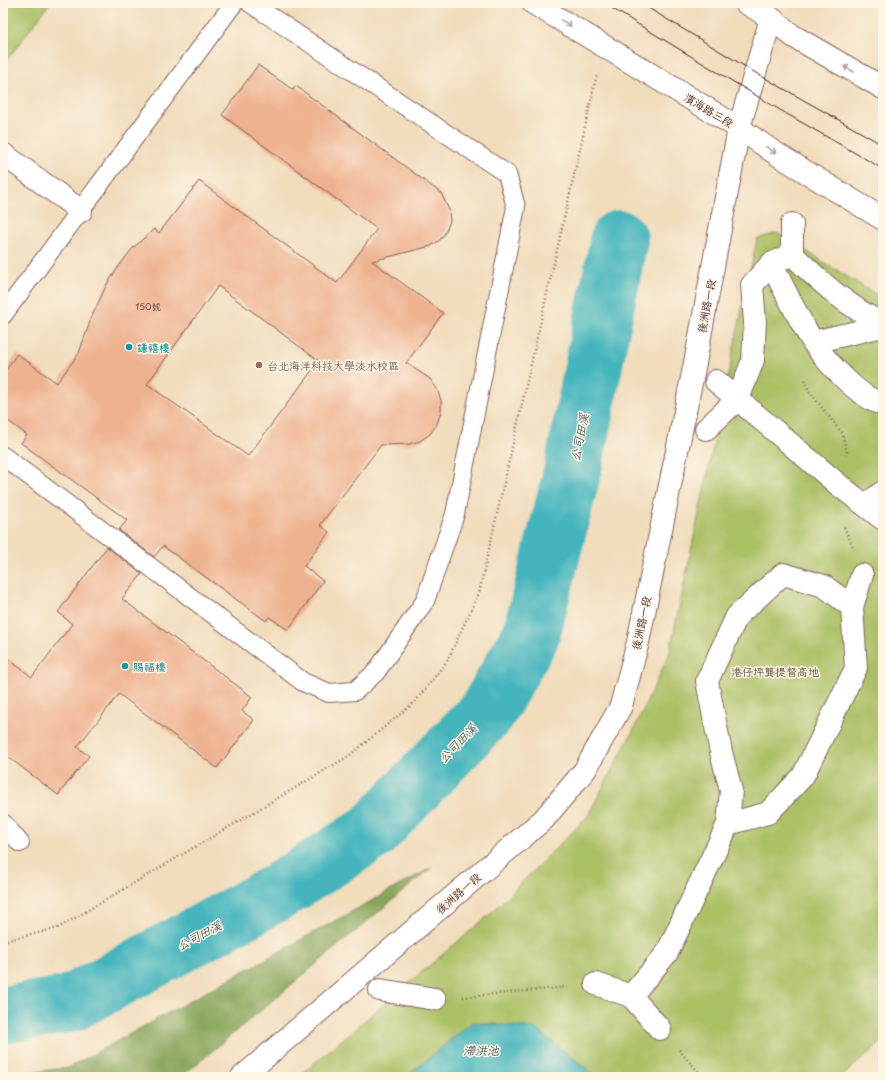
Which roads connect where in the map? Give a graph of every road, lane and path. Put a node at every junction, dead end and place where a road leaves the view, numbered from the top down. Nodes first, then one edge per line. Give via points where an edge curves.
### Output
1 (234, 3) edge
2 (250, 3) edge
3 (533, 3) edge
4 (746, 3) edge
5 (771, 18) junction
6 (603, 46) junction
7 (883, 88) edge
8 (739, 128) junction
9 (3, 154) edge
10 (82, 211) junction
11 (883, 219) edge
12 (792, 224) dead end
13 (792, 254) junction
14 (771, 264) junction
15 (3, 315) edge
16 (883, 325) edge
17 (813, 342) junction
18 (716, 381) dead end
19 (738, 399) junction
20 (883, 404) edge
21 (706, 429) dead end
22 (3, 456) edge
23 (816, 465) junction
24 (883, 492) edge
25 (865, 506) junction
26 (883, 520) edge
27 (862, 575) dead end
28 (852, 607) junction
29 (3, 823) edge
30 (728, 824) junction
31 (20, 843) dead end
32 (3, 941) edge
33 (596, 984) joint
34 (380, 990) dead end
35 (631, 996) junction
36 (435, 999) joint
37 (660, 1029) dead end
38 (693, 1065) dead end
39 (242, 1077) edge
40 (703, 1077) edge

1 - 10 lane
2 - 22 lane via 507,174 516,207 455,514 425,601 376,672 355,691 329,693 304,682
3 -> 6 street, 濱海路三段
4 - 5 street
7 -> 5 street via 794,36
5 - 8 street, 後洲路一段
6 - 8 street, 濱海路三段
6 - 32 path via 479,593 447,661 415,702 350,756 58,928
8 -> 11 street, 濱海路三段
8 - 39 street, 後洲路一段 via 695,363 638,642 621,706 585,770 544,819
9 - 10 street
10 - 15 lane
12 - 13 street
13 - 14 street
13 - 16 street via 820,282 866,316
14 - 17 street
14 - 19 street via 752,285 755,322 753,360
16 - 17 street
17 - 20 street via 852,388 876,403
17 - 23 path via 808,348 802,371 809,391 842,432 847,452 840,462
18 - 19 street
19 - 21 street
19 - 23 street
23 - 25 street
24 - 25 street
25 - 26 street
27 - 28 street
28 - 30 street via 856,668 803,776 768,813
28 - 30 street via 824,586 783,574 738,616 707,681 730,790
29 - 31 lane
30 - 35 street via 667,953
33 - 35 street
33 - 36 path
34 - 36 street
35 - 37 street
38 - 40 path

